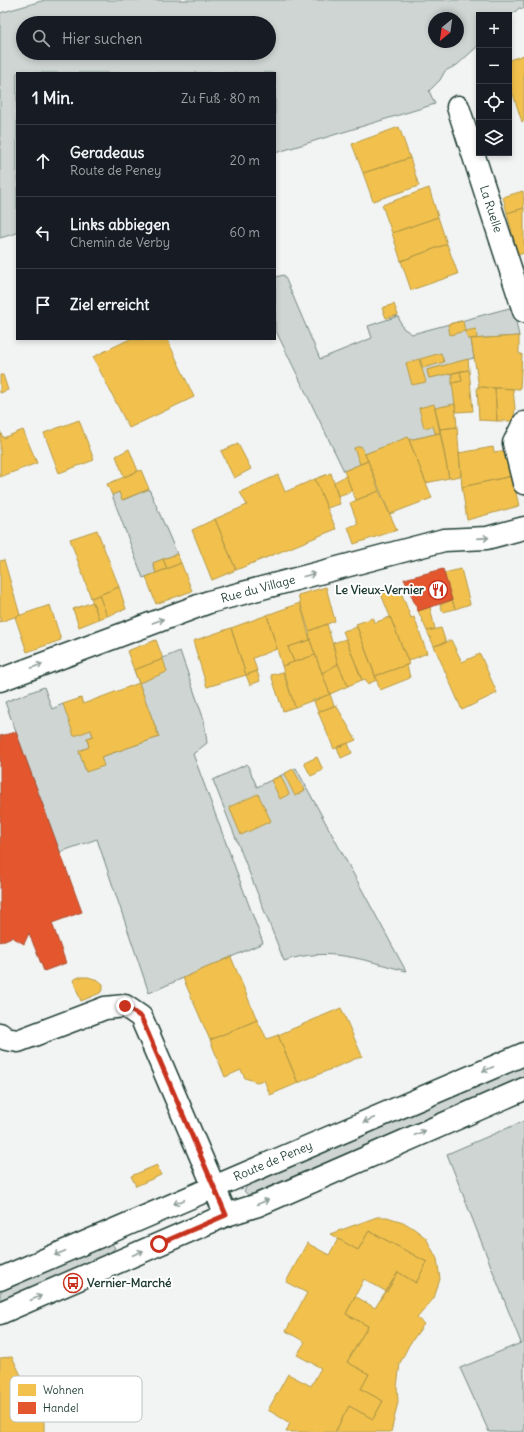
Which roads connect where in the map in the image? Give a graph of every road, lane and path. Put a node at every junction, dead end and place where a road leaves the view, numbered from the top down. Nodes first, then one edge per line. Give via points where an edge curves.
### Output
1 (458, 107) dead end
2 (524, 311) edge
3 (524, 423) edge
4 (524, 483) edge
5 (524, 528) edge
6 (0, 680) edge
7 (0, 1034) edge
8 (524, 1054) edge
9 (524, 1089) edge
10 (215, 1187) junction
11 (226, 1215) junction
12 (0, 1279) edge
13 (0, 1313) edge

1 - 2 street, La Ruelle
3 - 4 street via 514,443
6 -> 5 street, Rue du Village via 208,602 444,540 487,538
7 - 10 street via 6,1039 18,1041 105,1008 125,1006 141,1017
8 -> 10 street, Route de Peney
11 -> 9 street via 258,1205
10 - 11 street
10 -> 12 street, Route de Peney
13 -> 11 street

